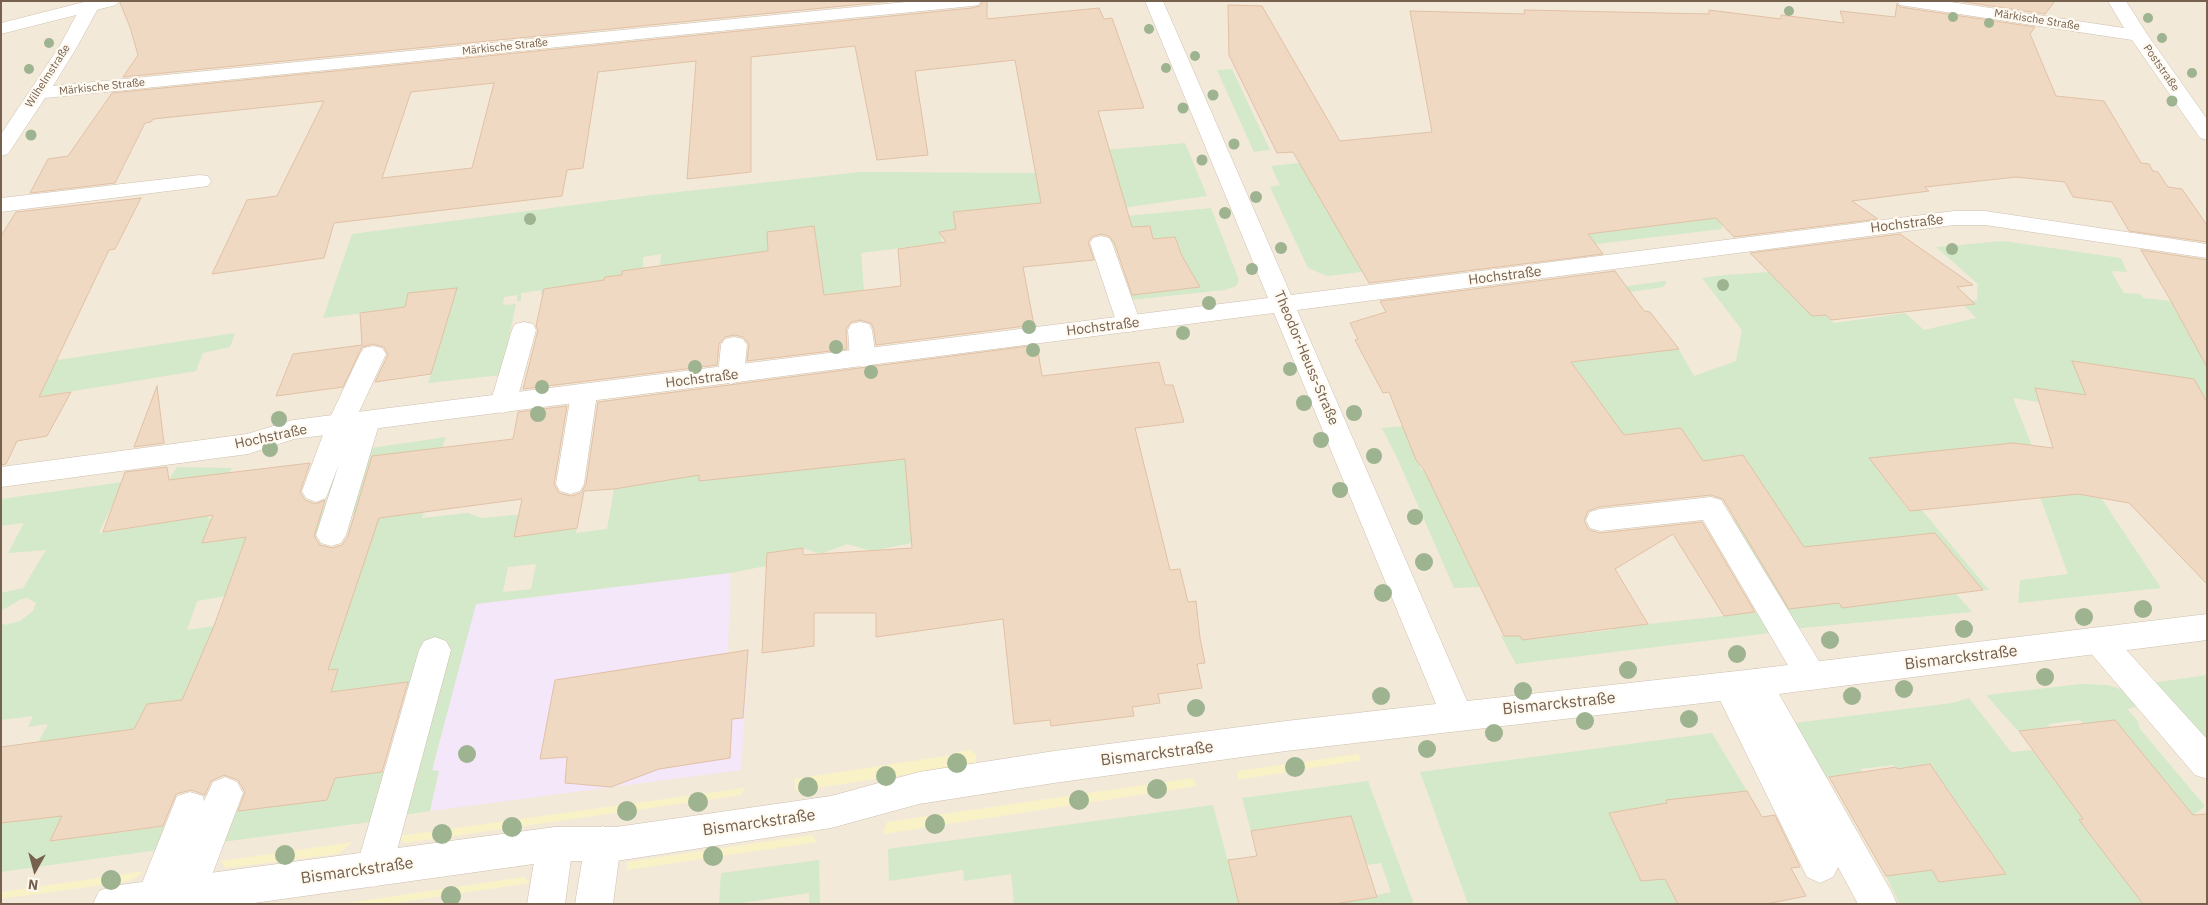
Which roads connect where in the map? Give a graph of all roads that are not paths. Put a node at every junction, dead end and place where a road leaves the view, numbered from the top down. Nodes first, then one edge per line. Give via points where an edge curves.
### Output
1 (110, 1) edge
2 (972, 1) edge
3 (1154, 1) edge
4 (1906, 1) edge
5 (2117, 1) edge
6 (92, 4) edge
7 (1, 29) edge
8 (2138, 35) junction
9 (37, 94) junction
10 (2207, 134) edge
11 (1, 150) edge
12 (200, 182) dead end
13 (1, 205) edge
14 (1101, 243) dead end
15 (2207, 251) edge
16 (1283, 304) junction
17 (1128, 324) junction
18 (524, 330) dead end
19 (860, 330) dead end
20 (734, 345) dead end
21 (373, 354) dead end
22 (863, 359) junction
23 (731, 375) junction
24 (584, 394) junction
25 (503, 404) junction
26 (367, 421) junction
27 (340, 424) junction
28 (1, 477) edge
29 (570, 484) dead end
30 (316, 491) dead end
31 (1600, 520) dead end
32 (331, 535) dead end
33 (2207, 627) edge
34 (2099, 641) junction
35 (435, 650) dead end
36 (1810, 676) junction
37 (1742, 685) junction
38 (1457, 716) junction
39 (2207, 764) edge
40 (225, 794) dead end
41 (190, 808) dead end
42 (604, 843) junction
43 (555, 844) junction
44 (1820, 865) dead end
45 (374, 868) junction
46 (170, 896) junction
47 (112, 904) edge
48 (546, 904) edge
49 (594, 904) edge
50 (1878, 904) edge

1 - 6 street
2 - 9 street, Märkische Straße
3 - 16 street, Theodor-Heuss-Straße
4 - 8 street, Märkische Straße
5 - 8 street, Poststraße
6 - 7 street
6 - 9 street, Wilhelmstraße
8 - 10 street, Poststraße
9 - 11 street, Wilhelmstraße
12 - 13 street
14 - 17 street
15 - 16 street, Hochstraße via 1969,217
16 - 17 street, Hochstraße
16 - 38 street, Theodor-Heuss-Straße
17 - 22 street, Hochstraße
18 - 25 street
19 - 22 street
20 - 23 street
21 - 27 street
22 - 23 street, Hochstraße
23 - 24 street, Hochstraße
24 - 25 street, Hochstraße
24 - 29 street
25 - 26 street, Hochstraße
26 - 27 street, Hochstraße
26 - 32 street
27 - 28 street, Hochstraße via 293,430 248,444
27 - 30 street
31 - 36 street via 1711,508
33 - 34 street, Bismarckstraße
34 - 36 street, Bismarckstraße
34 - 39 street
35 - 45 street
36 - 37 street, Bismarckstraße
37 - 38 street, Bismarckstraße
37 - 44 street
37 - 50 street
38 - 42 street, Bismarckstraße via 1054,767 919,788 831,812 616,844
40 - 46 street
41 - 46 street
42 - 43 street, Bismarckstraße
42 - 49 street
43 - 45 street, Bismarckstraße
43 - 48 street
45 - 46 street, Bismarckstraße
46 - 47 street, Bismarckstraße

